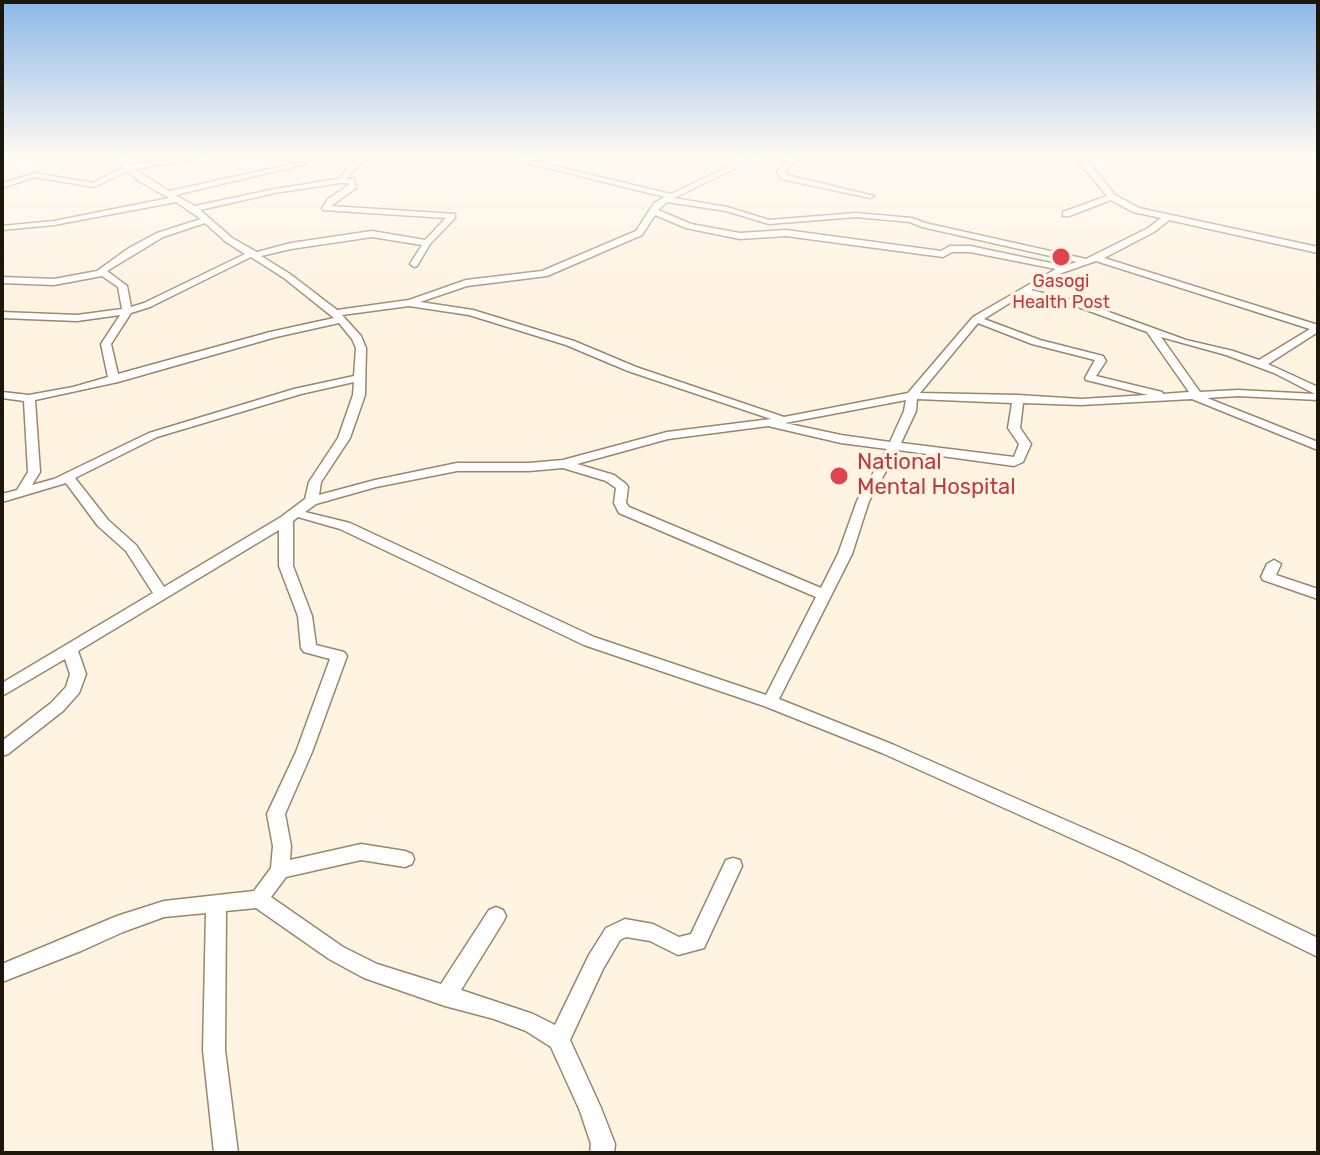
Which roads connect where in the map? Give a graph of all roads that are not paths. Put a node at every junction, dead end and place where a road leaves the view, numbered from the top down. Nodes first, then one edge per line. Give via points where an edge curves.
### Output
1 (111, 210) edge
2 (195, 210) edge
3 (356, 210) edge
4 (730, 210) edge
5 (1077, 210) edge
6 (1136, 210) edge
7 (653, 211) joint
8 (1066, 214) dead end
9 (1166, 218) junction
10 (207, 220) junction
11 (2, 228) edge
12 (427, 243) junction
13 (1318, 250) edge
14 (254, 254) junction
15 (1091, 260) junction
16 (414, 264) dead end
17 (1064, 268) junction
18 (102, 273) junction
19 (2, 280) edge
20 (1022, 291) junction
21 (409, 303) junction
22 (127, 311) junction
23 (2, 315) edge
24 (337, 317) junction
25 (976, 319) junction
26 (1149, 328) junction
27 (1318, 328) edge
28 (1260, 364) junction
29 (358, 378) junction
30 (114, 380) junction
31 (1318, 394) edge
32 (2, 395) edge
33 (912, 396) junction
34 (1195, 396) junction
35 (1172, 397) junction
36 (29, 398) junction
37 (1018, 398) junction
38 (783, 420) junction
39 (768, 423) junction
40 (894, 446) junction
41 (1318, 446) edge
42 (564, 464) junction
43 (34, 472) junction
44 (68, 478) junction
45 (46, 486) junction
46 (21, 494) junction
47 (2, 498) edge
48 (311, 501) junction
49 (291, 516) junction
50 (1274, 564) dead end
51 (161, 594) junction
52 (823, 594) junction
53 (1318, 594) edge
54 (70, 650) junction
55 (2, 690) edge
56 (770, 702) junction
57 (2, 750) edge
58 (405, 859) dead end
59 (733, 866) dead end
60 (280, 870) junction
61 (259, 899) junction
62 (216, 904) junction
63 (496, 916) dead end
64 (1318, 948) edge
65 (2, 973) edge
66 (445, 996) junction
67 (559, 1040) junction
68 (226, 1153) edge
69 (602, 1153) edge

1 - 11 street
2 - 10 street
3 - 12 street via 452,216
4 - 15 street via 773,222 856,215 912,220
5 - 8 street
6 - 9 street
7 - 17 street via 689,226 740,236 786,233 943,254 970,249
7 - 21 street via 639,233 544,274 466,283
9 - 13 street
9 - 15 street
10 - 14 street
10 - 18 street via 160,235
12 - 14 street via 372,234
12 - 16 street
14 - 22 street
14 - 24 street
15 - 17 street
15 - 27 street
17 - 20 street
18 - 19 street via 54,282
18 - 22 street via 122,286
20 - 25 street
20 - 26 street
21 - 24 street
21 - 38 street via 491,317
22 - 23 street via 77,318
22 - 30 street via 106,344
24 - 29 street via 361,348
24 - 30 street
25 - 33 street
25 - 35 street via 1099,358 1090,378
26 - 28 street
26 - 34 street
27 - 28 street
28 - 31 street
29 - 44 street via 153,435
29 - 48 street via 359,395 344,438 315,482
30 - 36 street
31 - 34 street
32 - 36 street
33 - 37 street
33 - 38 street
33 - 40 street
34 - 35 street
34 - 41 street
35 - 37 street via 1081,402
36 - 43 street
37 - 40 street via 1014,428 1025,444 1014,462
38 - 39 street
39 - 40 street
39 - 42 street via 667,436
40 - 52 street via 863,501 845,554
42 - 48 street via 457,467
42 - 52 street via 622,487 624,510
43 - 45 street
43 - 46 street
44 - 45 street
44 - 51 street via 103,523 131,548
45 - 46 street
46 - 47 street
48 - 49 street
49 - 51 street
49 - 56 street via 345,526 589,641
49 - 60 street via 286,566 305,616 306,642 309,648 339,656 276,814
50 - 53 street via 1268,577
51 - 54 street
52 - 56 street
54 - 55 street
54 - 57 street via 78,674 73,689
56 - 64 street via 1129,856
58 - 60 street via 361,852
59 - 67 street via 697,942 678,946 653,933 625,928 613,934
60 - 61 street
61 - 62 street
61 - 66 street via 336,953
62 - 65 street via 164,909
62 - 68 street via 214,1050
63 - 66 street
66 - 67 street via 533,1024
67 - 69 street via 590,1108

